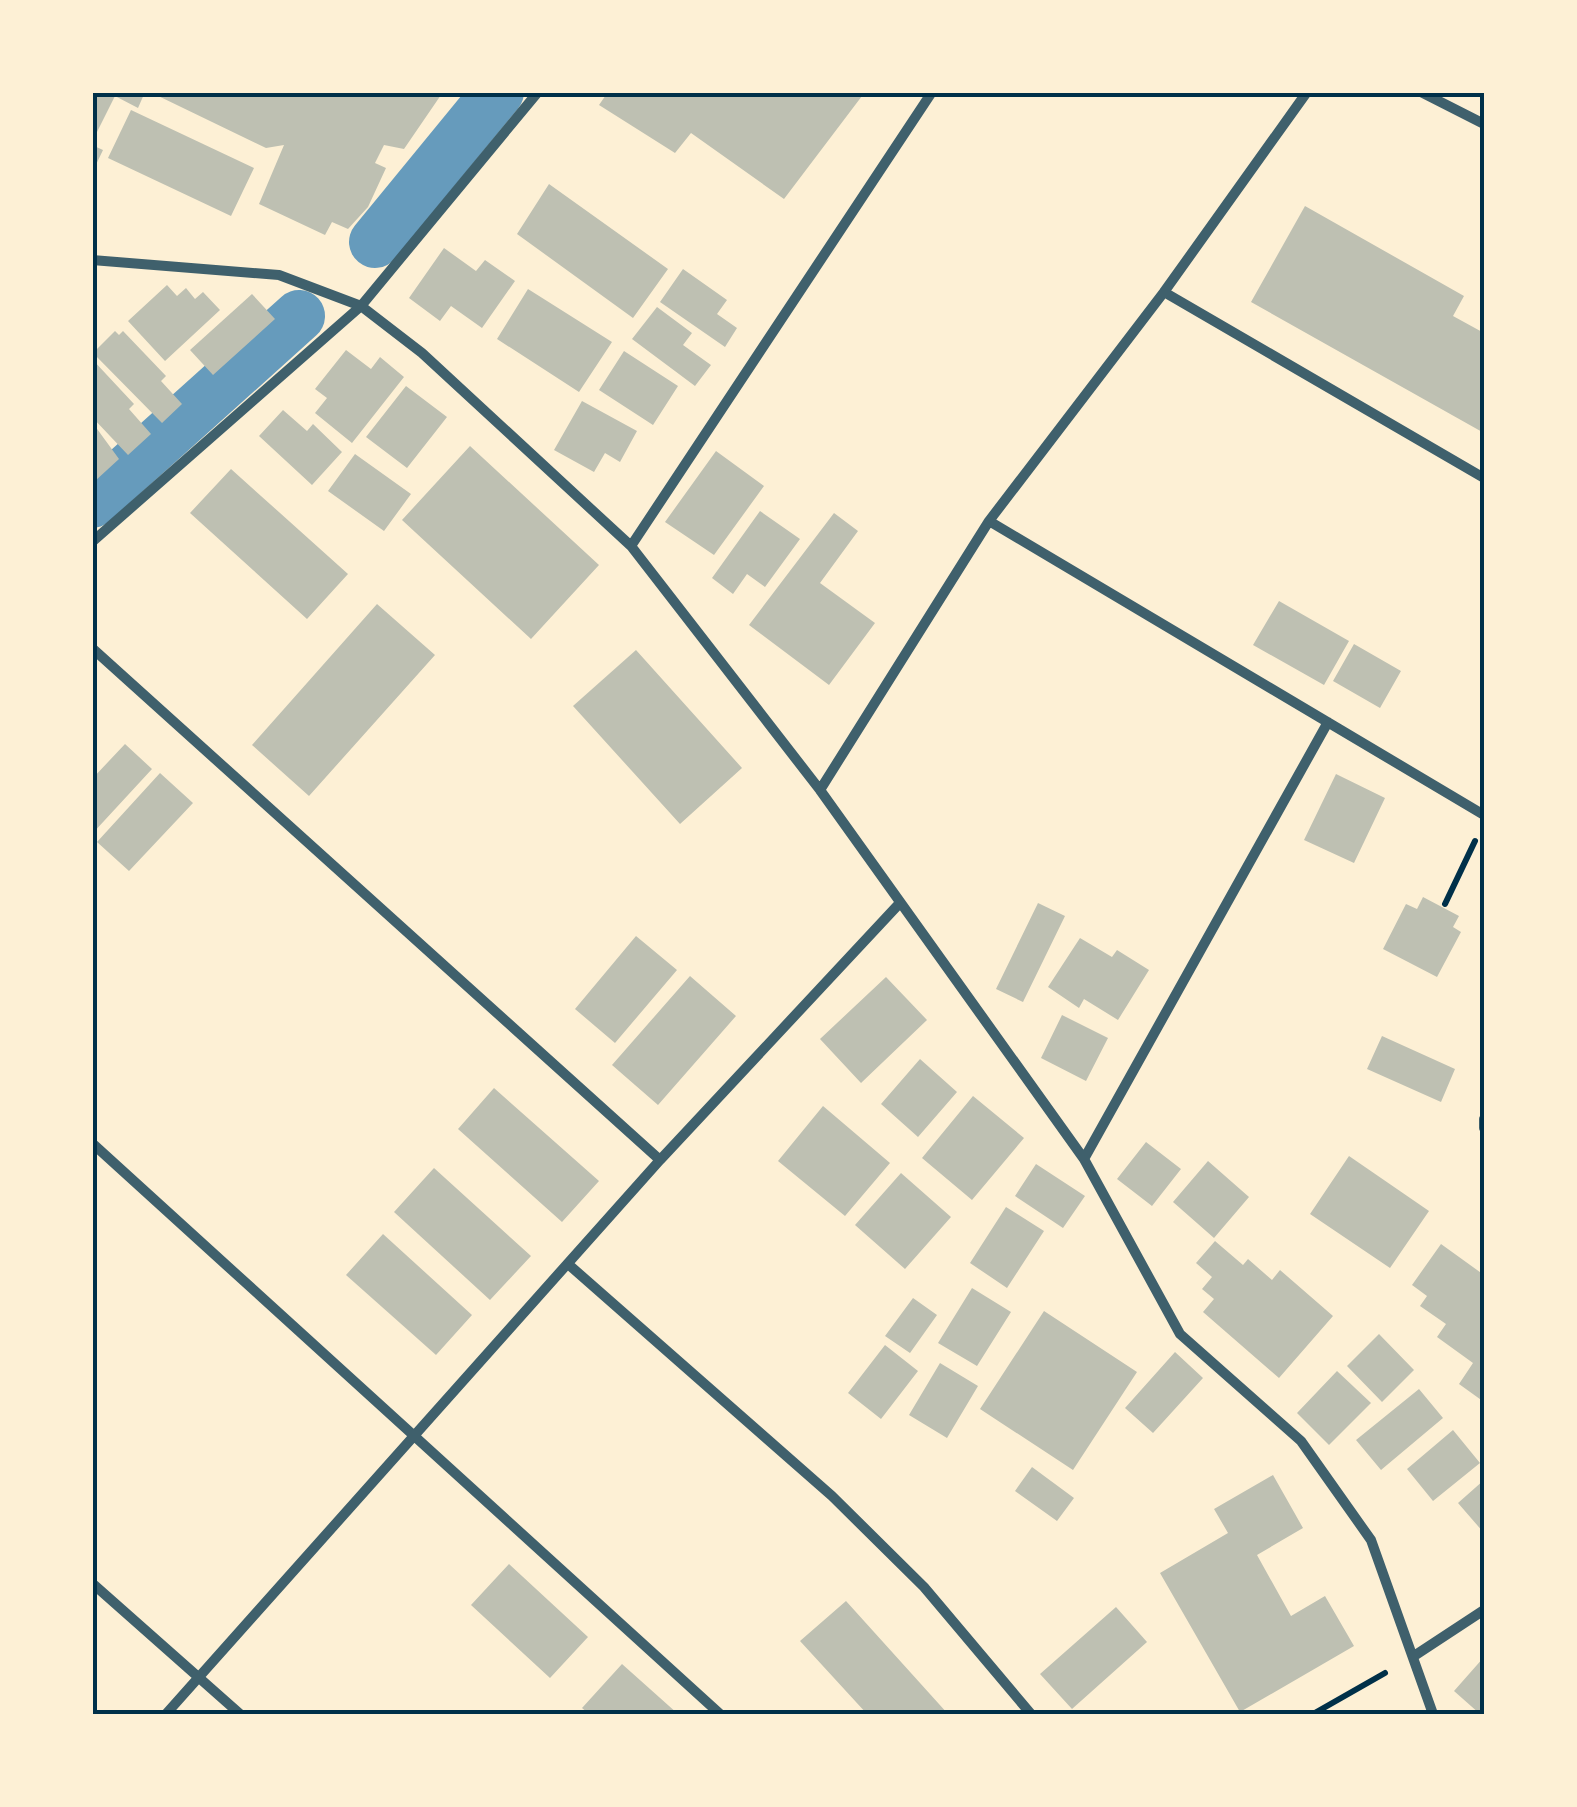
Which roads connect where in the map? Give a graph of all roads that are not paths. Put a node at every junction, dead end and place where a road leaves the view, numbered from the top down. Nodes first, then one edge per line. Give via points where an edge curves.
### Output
1 (538, 92) edge
2 (932, 92) edge
3 (1306, 92) edge
4 (1421, 92) edge
5 (1484, 124) edge
6 (92, 260) edge
7 (1164, 292) junction
8 (361, 306) junction
9 (1484, 478) edge
10 (988, 521) junction
11 (92, 542) edge
12 (631, 546) junction
13 (92, 648) edge
14 (1328, 722) junction
15 (820, 790) junction
16 (1484, 815) edge
17 (898, 904) junction
18 (1484, 1119) edge
19 (1484, 1128) edge
20 (92, 1143) edge
21 (1084, 1159) junction
22 (660, 1160) junction
23 (568, 1264) junction
24 (415, 1436) junction
25 (92, 1583) edge
26 (1484, 1610) edge
27 (1414, 1656) junction
28 (199, 1677) junction
29 (166, 1714) edge
30 (240, 1714) edge
31 (720, 1714) edge
32 (1030, 1714) edge
33 (1432, 1714) edge

1 - 8 street
2 - 12 street
3 - 7 street
4 - 5 street
6 - 8 street via 279,275
7 - 9 street
7 - 10 street
8 - 11 street
8 - 12 street via 422,353
10 - 14 street
10 - 15 street
12 - 15 street
13 - 22 street
14 - 16 street
14 - 21 street
15 - 17 street
17 - 21 street
17 - 22 street
18 - 19 street
20 - 24 street
21 - 27 street via 1180,1334 1301,1442 1371,1540
22 - 23 street
23 - 24 street
23 - 32 street via 832,1496 924,1587
24 - 28 street
24 - 31 street
25 - 28 street
26 - 27 street
27 - 33 street
28 - 29 street
28 - 30 street

